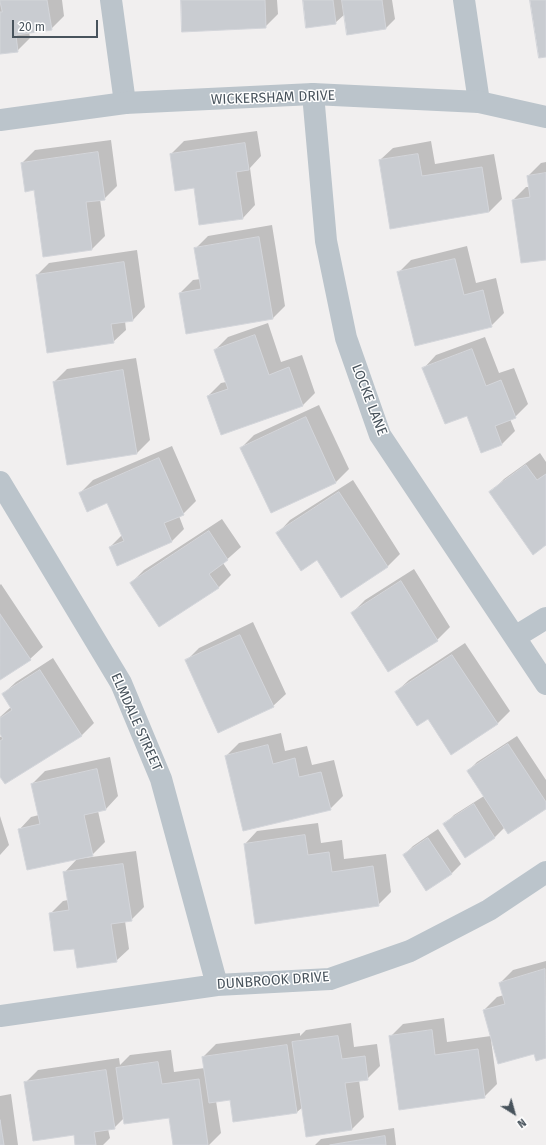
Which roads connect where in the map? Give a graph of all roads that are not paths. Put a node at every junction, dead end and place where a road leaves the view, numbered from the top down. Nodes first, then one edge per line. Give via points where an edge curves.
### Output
1 (111, 0) edge
2 (464, 0) edge
3 (313, 94) junction
4 (479, 102) junction
5 (125, 103) junction
6 (546, 117) edge
7 (0, 120) edge
8 (0, 482) edge
9 (546, 618) edge
10 (515, 637) junction
11 (546, 684) edge
12 (546, 872) edge
13 (217, 985) junction
14 (0, 1016) edge

1 - 5 street
2 - 4 street
3 - 4 street, WICKERSHAM DRIVE
3 - 5 street, WICKERSHAM DRIVE
3 - 10 street, LOCKE LANE via 326,241 346,338 380,435
4 - 6 street, WICKERSHAM DRIVE
5 - 7 street, WICKERSHAM DRIVE
8 - 13 street, ELMDALE STREET via 121,683 161,779
9 - 10 street
10 - 11 street, LOCKE LANE
12 - 13 street, DUNBROOK DRIVE via 489,910 410,952 330,979
13 - 14 street, DUNBROOK DRIVE

